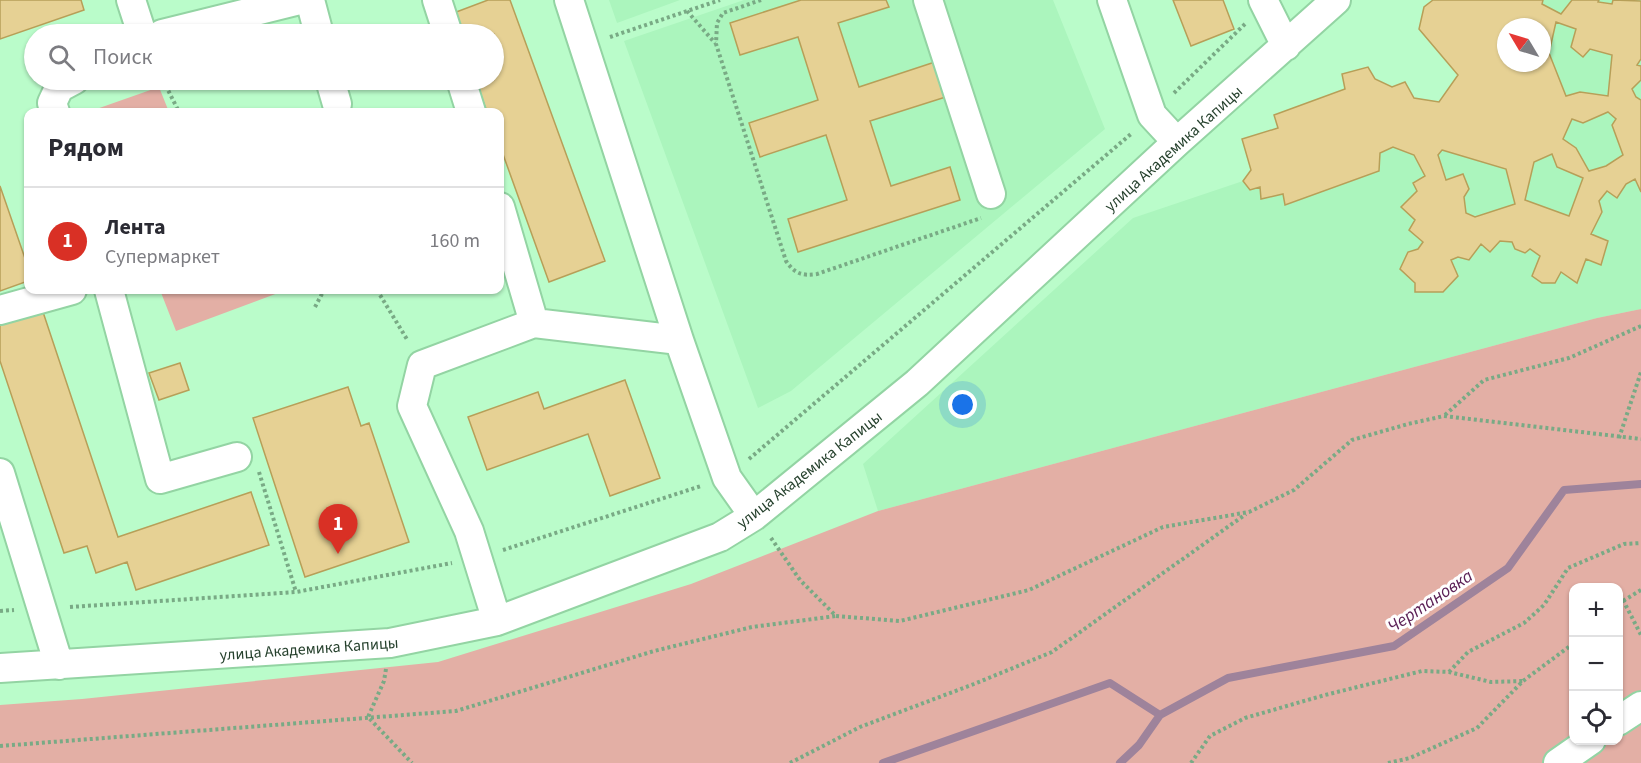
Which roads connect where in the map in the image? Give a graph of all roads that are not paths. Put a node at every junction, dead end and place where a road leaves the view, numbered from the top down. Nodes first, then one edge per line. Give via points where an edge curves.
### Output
1 (131, 0) edge
2 (300, 0) edge
3 (310, 0) edge
4 (437, 0) edge
5 (569, 0) edge
6 (928, 0) edge
7 (1112, 0) edge
8 (1263, 0) edge
9 (1336, 0) edge
10 (139, 24) edge
11 (203, 24) edge
12 (316, 24) edge
13 (445, 24) edge
14 (1286, 46) junction
15 (59, 90) edge
16 (464, 90) edge
17 (54, 108) edge
18 (470, 108) edge
19 (1177, 142) junction
20 (991, 194) road end
21 (504, 221) edge
22 (58, 294) edge
23 (110, 294) edge
24 (0, 310) edge
25 (534, 323) junction
26 (679, 340) junction
27 (237, 457) road end
28 (0, 473) edge
29 (754, 516) junction
30 (497, 621) junction
31 (59, 665) junction
32 (0, 668) edge
33 (1641, 705) edge
34 (1623, 718) edge
35 (1585, 745) edge
36 (1558, 763) edge

1 - 10 street
2 - 11 street
3 - 12 street
4 - 13 street
5 - 26 street
6 - 20 street
7 - 19 street via 1152,115
8 - 14 street
9 - 14 street, улица Академика Капицы
14 - 19 street, улица Академика Капицы
15 - 17 street via 52,103
16 - 18 street
19 - 29 street, улица Академика Капицы via 917,383
21 - 25 street
22 - 24 street
23 - 27 street via 160,479
25 - 26 street
25 - 30 street via 422,365 412,406 469,531
26 - 29 street via 727,478
28 - 31 street
29 - 30 street, улица Академика Капицы via 720,537
30 - 31 street, улица Академика Капицы via 390,644
31 - 32 street, улица Академика Капицы
33 - 34 street
35 - 36 street

